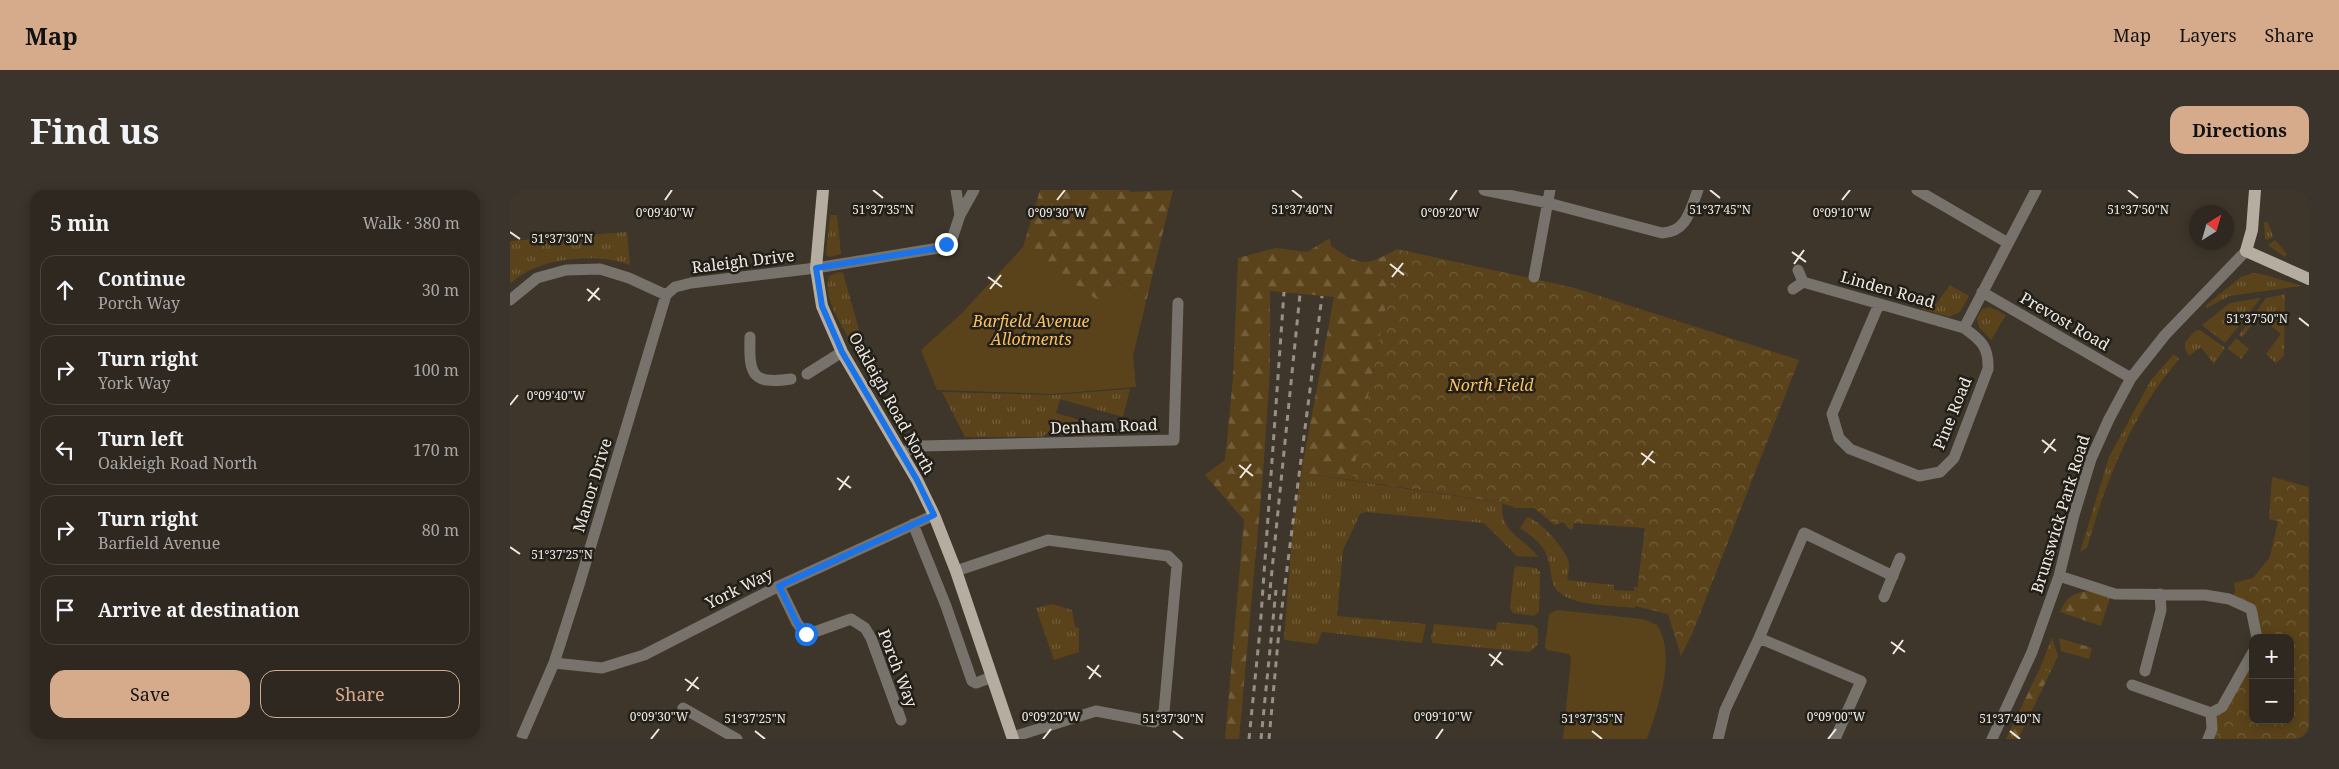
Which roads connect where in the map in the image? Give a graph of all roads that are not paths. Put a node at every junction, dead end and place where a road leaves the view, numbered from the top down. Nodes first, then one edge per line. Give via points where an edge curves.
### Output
1 (822, 190) edge
2 (956, 190) edge
3 (974, 190) edge
4 (1484, 190) edge
5 (1550, 190) edge
6 (1698, 190) edge
7 (1917, 190) edge
8 (2036, 190) edge
9 (2255, 190) edge
10 (1548, 203) junction
11 (960, 215) junction
12 (2008, 243) junction
13 (2246, 251) junction
14 (816, 268) junction
15 (1798, 270) dead end
16 (1534, 277) dead end
17 (2309, 279) edge
18 (1982, 292) junction
19 (666, 295) junction
20 (510, 300) edge
21 (1178, 303) dead end
22 (1879, 304) junction
23 (1964, 328) junction
24 (750, 337) dead end
25 (842, 352) junction
26 (807, 374) dead end
27 (2131, 378) junction
28 (791, 379) dead end
29 (900, 453) junction
30 (934, 515) junction
31 (913, 524) junction
32 (1900, 558) dead end
33 (956, 571) junction
34 (1894, 576) junction
35 (2059, 576) junction
36 (779, 586) junction
37 (2160, 594) junction
38 (1884, 597) dead end
39 (965, 598) junction
40 (946, 606) junction
41 (2257, 634) edge
42 (1759, 638) junction
43 (2249, 659) edge
44 (554, 662) junction
45 (2144, 670) dead end
46 (992, 677) junction
47 (2132, 685) dead end
48 (684, 708) dead end
49 (2211, 713) junction
50 (901, 720) dead end
51 (1013, 738) edge
52 (521, 739) edge
53 (737, 739) edge
54 (1718, 739) edge
55 (1835, 739) edge
56 (1992, 739) edge
57 (2208, 739) edge

1 - 14 main road, Oakleigh Road North
2 - 11 street
3 - 11 street, Raleigh Drive
4 - 10 street
5 - 10 street
6 - 10 street via 1681,228 1673,233 1662,233
7 - 12 street
8 - 12 street
9 - 13 main road, Brunswick Park Road via 2252,230
10 - 16 street
11 - 14 street, Raleigh Drive via 952,239 939,248
12 - 18 street
13 - 17 main road
13 - 27 street, Brunswick Park Road via 2166,335
14 - 19 street, Raleigh Drive via 691,283 675,287
14 - 25 main road, Oakleigh Road North via 822,306
15 - 22 street, Linden Road via 1798,285
18 - 23 street
18 - 27 street, Prevost Road
19 - 20 street via 600,269 566,270 537,278
19 - 44 street, Manor Drive
21 - 29 street, Denham Road via 1174,440 921,446
22 - 23 street, Linden Road
22 - 23 street, Pine Road via 1832,414 1834,425 1839,438 1850,449 1919,476 1940,472 1954,458 1988,369 1989,357 1981,340
24 - 28 street via 749,363 760,379 769,382
25 - 26 street
25 - 29 main road, Oakleigh Road North
27 - 35 street, Brunswick Park Road via 2091,459
29 - 30 main road, Oakleigh Road North
30 - 31 street, York Way
30 - 33 main road, Oakleigh Road North
31 - 36 street, York Way
31 - 40 street
32 - 34 street
33 - 39 main road, Oakleigh Road North
33 - 51 street via 1048,540 1168,556 1177,565 1164,712 1154,722 1096,711
34 - 38 street
34 - 42 street via 1804,533
35 - 37 street via 2115,594
35 - 56 street, Brunswick Park Road via 2032,652
36 - 44 street, York Way via 650,652 623,662 602,668
36 - 50 street, Porch Way via 806,634 851,619 865,628
37 - 41 street via 2229,599 2251,609
37 - 45 street via 2161,610
39 - 40 street
39 - 46 main road, Oakleigh Road North
40 - 46 street via 972,681
42 - 54 street via 1725,710
42 - 55 street via 1861,681
43 - 49 street via 2222,707
44 - 52 street, Manor Drive
46 - 51 main road, Oakleigh Road North
47 - 49 street
48 - 53 street
49 - 57 street via 2212,729

